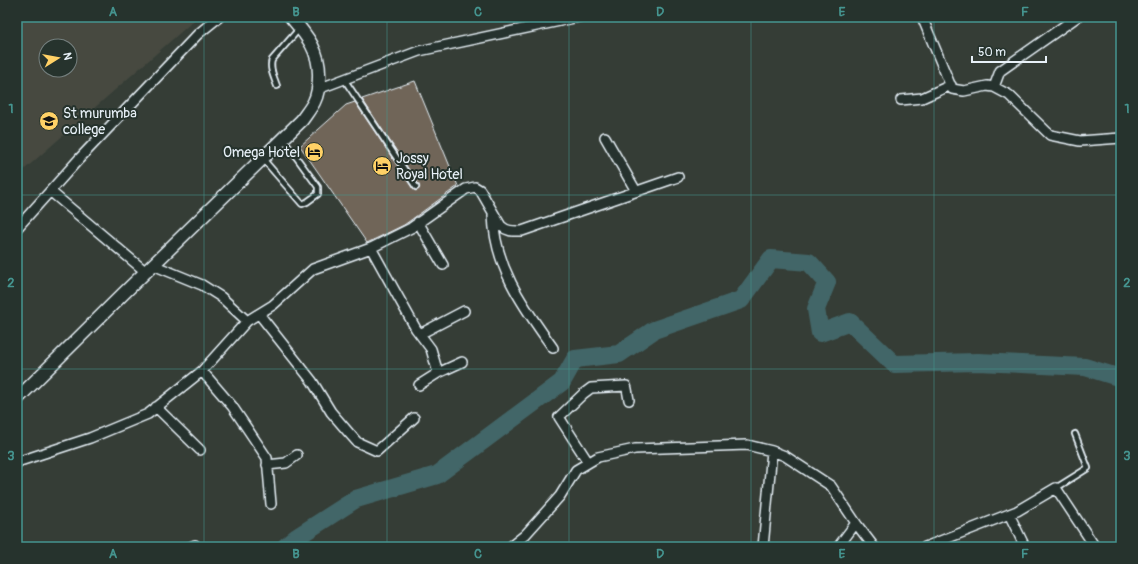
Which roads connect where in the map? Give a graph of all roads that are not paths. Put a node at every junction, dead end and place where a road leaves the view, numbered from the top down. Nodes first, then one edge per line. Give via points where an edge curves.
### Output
1 (219, 17) edge
2 (291, 17) edge
3 (579, 17) edge
4 (922, 17) edge
5 (1077, 17) edge
6 (300, 28) junction
7 (344, 79) junction
8 (951, 85) junction
9 (277, 86) dead end
10 (994, 88) junction
11 (318, 89) junction
12 (901, 100) dead end
13 (606, 137) dead end
14 (1121, 138) edge
15 (283, 139) junction
16 (263, 159) junction
17 (678, 177) dead end
18 (416, 188) dead end
19 (50, 191) junction
20 (636, 191) junction
21 (493, 214) junction
22 (418, 222) junction
23 (17, 228) edge
24 (371, 248) junction
25 (442, 265) dead end
26 (150, 269) junction
27 (464, 311) dead end
28 (259, 314) junction
29 (247, 321) junction
30 (420, 334) junction
31 (554, 348) dead end
32 (462, 362) dead end
33 (202, 371) junction
34 (438, 373) junction
35 (418, 385) dead end
36 (17, 399) edge
37 (629, 400) dead end
38 (156, 407) junction
39 (414, 418) dead end
40 (1075, 434) dead end
41 (200, 450) dead end
42 (772, 451) junction
43 (297, 455) dead end
44 (588, 462) junction
45 (17, 463) edge
46 (267, 465) junction
47 (1056, 488) junction
48 (271, 504) dead end
49 (1009, 514) junction
50 (856, 523) junction
51 (510, 547) edge
52 (763, 547) edge
53 (838, 547) edge
54 (874, 547) edge
55 (925, 547) edge
56 (1025, 547) edge
57 (1095, 547) edge

1 - 19 street via 198,34
2 - 6 street
3 - 7 street via 419,51
4 - 8 street
5 - 10 street via 1000,71
6 - 9 lane via 272,60 271,69
6 - 11 street via 315,49 319,67
7 - 11 street
7 - 18 lane
8 - 10 street via 952,89 959,91 987,86
8 - 12 street via 922,98
10 - 14 street via 1009,95 1050,134 1080,140
11 - 15 street via 314,103
13 - 20 street
15 - 16 street
15 - 16 lane via 318,187 318,194 302,204
16 - 26 street
17 - 20 street
19 - 23 street
19 - 26 street
20 - 21 street via 522,231 505,230
21 - 22 street via 480,190 475,187 466,189
21 - 31 street via 498,248 510,282
22 - 24 street
22 - 25 street
24 - 28 street via 313,269 273,305
24 - 30 street
26 - 29 street via 202,285
26 - 36 street
27 - 30 street
28 - 29 street
28 - 39 street via 312,381 331,412 357,442 377,451
29 - 33 street
30 - 34 street via 431,349
32 - 34 street
33 - 38 street
33 - 46 street via 248,428 267,458
34 - 35 street
37 - 44 street via 626,386 591,388 559,417
38 - 41 street
38 - 45 street via 148,414 90,438
40 - 47 lane via 1088,468
42 - 44 street via 747,444 635,449 598,457
42 - 50 street via 785,456 831,486
42 - 52 street
43 - 46 street via 286,463
44 - 51 street via 576,470 560,496 525,535
46 - 48 street
47 - 49 street
47 - 57 street
49 - 55 street
49 - 56 street
50 - 53 street
50 - 54 street

